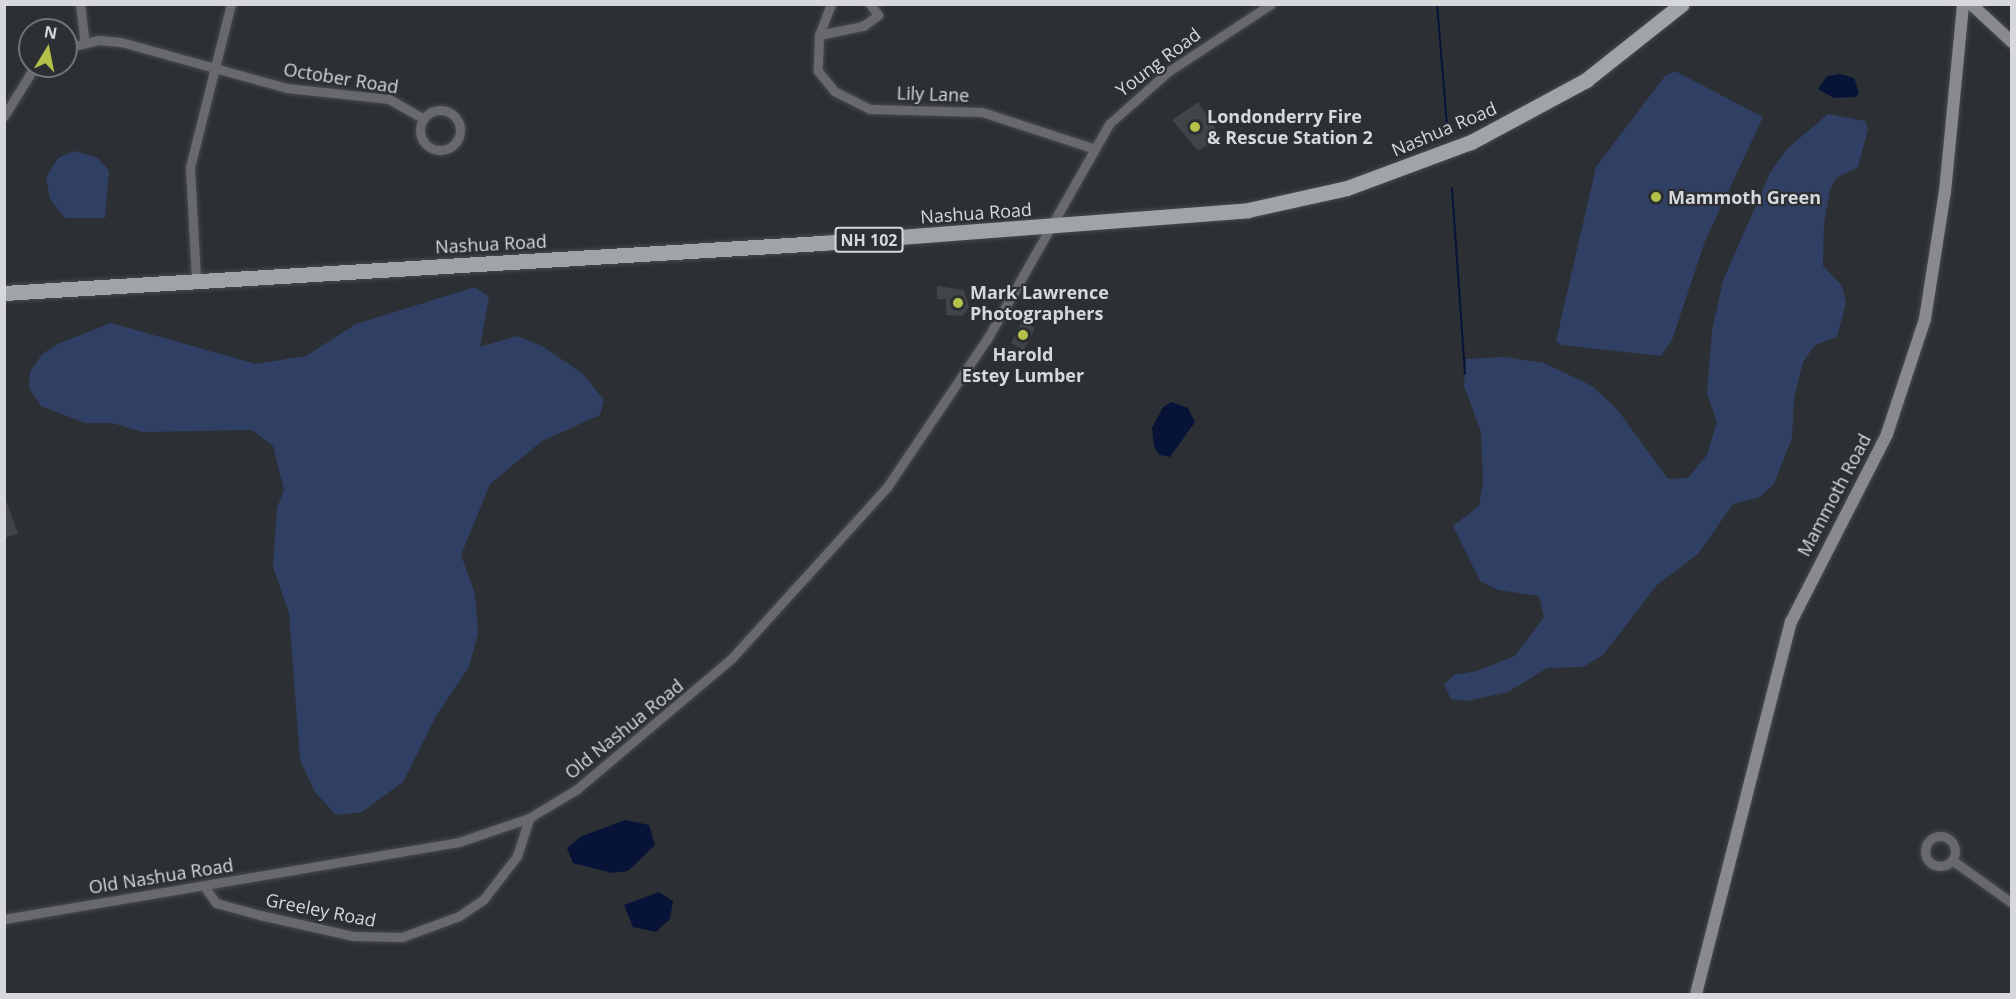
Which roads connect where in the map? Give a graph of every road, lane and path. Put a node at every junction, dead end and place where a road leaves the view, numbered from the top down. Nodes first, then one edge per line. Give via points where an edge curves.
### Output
1 (80, 4) edge
2 (231, 4) edge
3 (831, 4) edge
4 (870, 4) edge
5 (1271, 4) edge
6 (1682, 4) edge
7 (1963, 4) edge
8 (1971, 4) edge
9 (819, 34) junction
10 (84, 42) junction
11 (2012, 42) edge
12 (78, 44) edge
13 (214, 68) junction
14 (27, 78) edge
15 (4, 116) edge
16 (424, 119) junction
17 (1092, 148) junction
18 (1049, 228) junction
19 (196, 279) junction
20 (4, 293) edge
21 (529, 818) junction
22 (1952, 860) dead end
23 (204, 886) junction
24 (2012, 903) edge
25 (4, 919) edge
26 (1696, 994) edge

1 - 10 street
2 - 13 street
3 - 9 street, Lily Lane
4 - 9 street via 878,15 863,26
5 - 17 street, Young Road via 1153,83 1123,110
6 - 18 main road, Nashua Road / NH 102 via 1610,63 1544,106 1471,142 1396,171 1327,193 1248,210
7 - 26 main road, Mammoth Road via 1945,192 1925,319 1887,434 1791,622
8 - 11 main road
9 - 17 street, Lily Lane via 818,71 834,91 870,109 981,112
10 - 12 street, October Road
10 - 13 street, October Road via 121,42
13 - 16 street, October Road via 303,91 389,99
13 - 19 street via 190,167
14 - 15 street
16 - 16 street via 434,111 451,113 460,127 456,143 442,150 428,146 421,134
17 - 18 street, Young Road
18 - 19 main road, Nashua Road / NH 102
18 - 21 street, Old Nashua Road via 944,406 887,488 836,549 687,699 594,777
19 - 20 main road, Nashua Road / NH 102
21 - 23 street, Old Nashua Road via 459,842
21 - 23 street, Greeley Road via 517,856 483,900 459,916 402,937 353,936 260,915 216,903
22 - 24 street
23 - 25 street, Old Nashua Road

